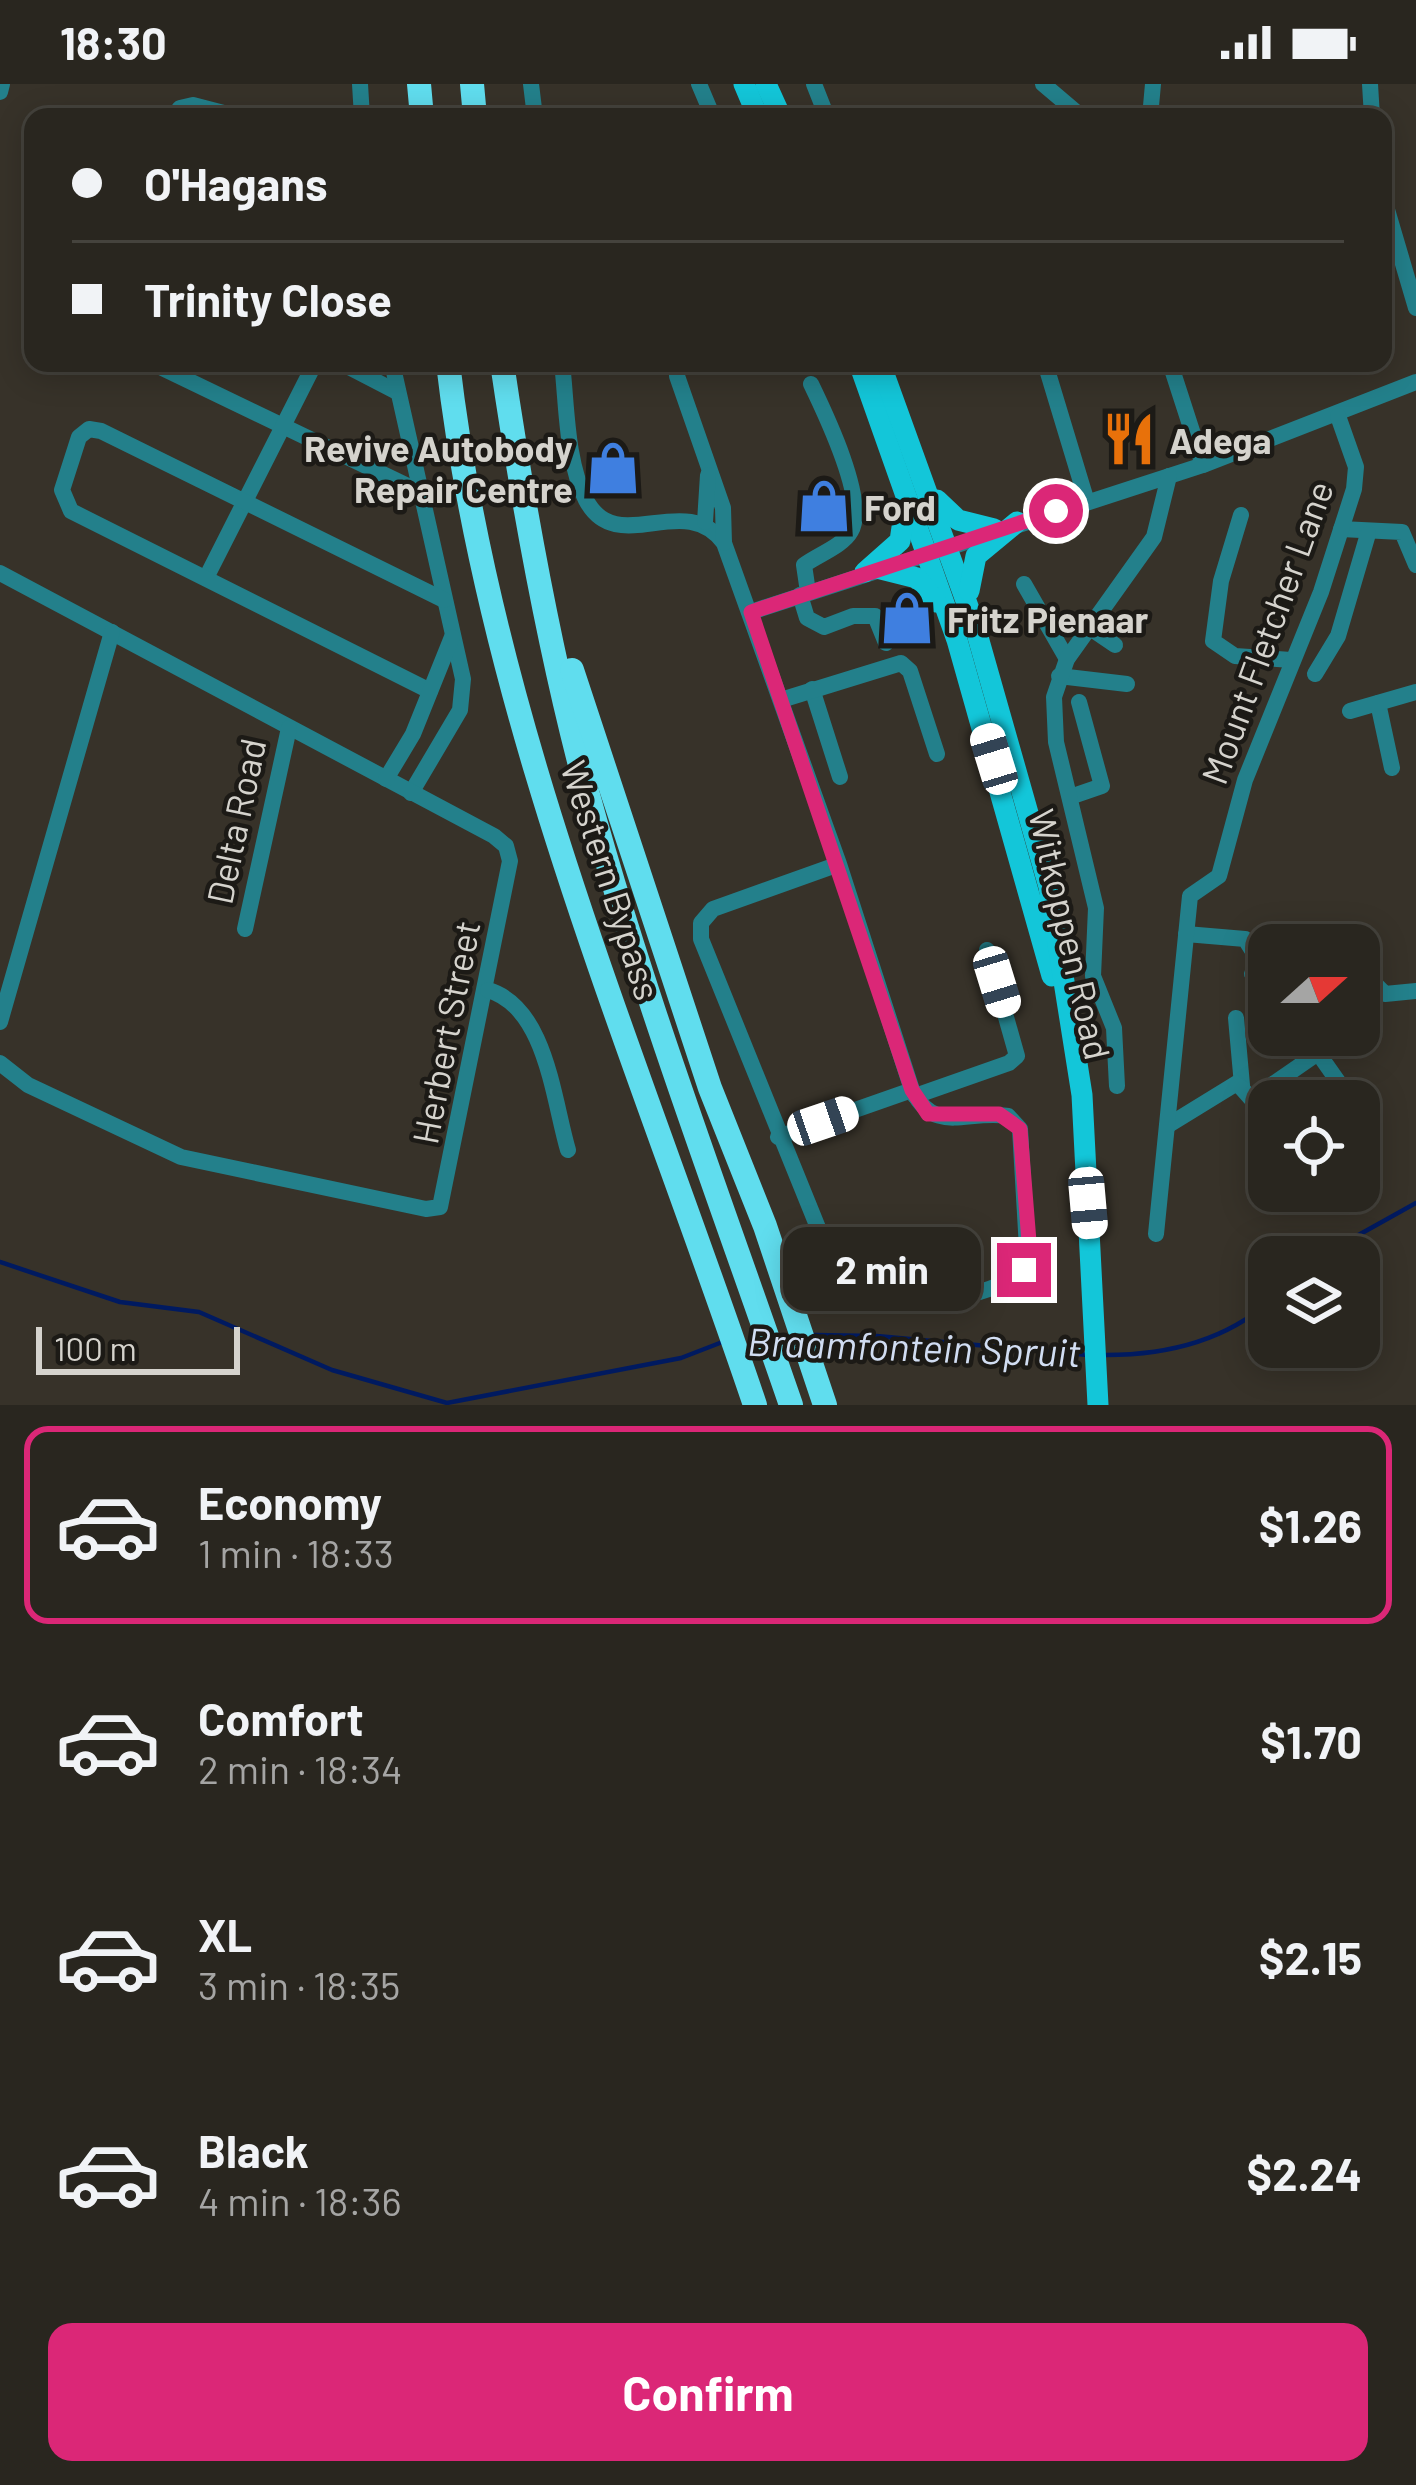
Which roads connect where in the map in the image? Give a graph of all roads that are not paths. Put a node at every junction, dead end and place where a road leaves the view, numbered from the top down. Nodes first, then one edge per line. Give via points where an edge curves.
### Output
1 (1043, 84) edge
2 (1071, 108) edge
3 (1392, 227) edge
4 (1416, 308) edge
5 (170, 372) edge
6 (310, 372) edge
7 (358, 372) edge
8 (393, 372) edge
9 (450, 372) edge
10 (504, 372) edge
11 (563, 372) edge
12 (677, 372) edge
13 (854, 372) edge
14 (862, 372) edge
15 (884, 372) edge
16 (1048, 372) edge
17 (1173, 372) edge
18 (1416, 382) edge
19 (811, 384) dead end
20 (395, 392) junction
21 (878, 415) junction
22 (1339, 416) junction
23 (282, 427) junction
24 (895, 460) junction
25 (1203, 465) junction
26 (709, 468) junction
27 (923, 473) junction
28 (1168, 476) junction
29 (416, 490) junction
30 (1087, 502) junction
31 (243, 503) junction
32 (1241, 515) dead end
33 (705, 522) junction
34 (1017, 522) junction
35 (1341, 529) junction
36 (994, 530) junction
37 (1368, 533) junction
38 (724, 543) junction
39 (938, 550) junction
40 (1416, 565) edge
41 (871, 570) junction
42 (0, 573) edge
43 (206, 578) junction
44 (1024, 584) dead end
45 (541, 585) junction
46 (804, 593) junction
47 (444, 600) junction
48 (751, 612) junction
49 (974, 623) junction
50 (1087, 626) junction
51 (112, 632) junction
52 (453, 636) junction
53 (957, 640) junction
54 (886, 643) dead end
55 (1115, 645) dead end
56 (1291, 660) junction
57 (1063, 667) junction
58 (1315, 674) dead end
59 (1127, 684) dead end
60 (812, 689) junction
61 (430, 691) junction
62 (1416, 692) edge
63 (781, 700) junction
64 (1079, 702) dead end
65 (1378, 703) junction
66 (1350, 711) dead end
67 (289, 728) junction
68 (937, 754) dead end
69 (1392, 768) dead end
70 (840, 777) dead end
71 (386, 779) junction
72 (411, 793) junction
73 (1070, 797) junction
74 (839, 864) junction
75 (244, 929) dead end
76 (1186, 934) junction
77 (1248, 943) edge
78 (986, 950) dead end
79 (1380, 989) edge
80 (488, 990) junction
81 (1416, 991) edge
82 (1236, 1018) dead end
83 (0, 1022) edge
84 (0, 1063) edge
85 (1264, 1080) edge
86 (1337, 1080) edge
87 (1117, 1086) dead end
88 (1247, 1091) joint
89 (913, 1093) junction
90 (1081, 1111) junction
91 (1167, 1126) junction
92 (778, 1137) junction
93 (568, 1150) dead end
94 (1156, 1234) dead end
95 (708, 1288) junction
96 (1100, 1369) junction
97 (742, 1405) edge
98 (755, 1405) edge
99 (791, 1405) edge
100 (825, 1405) edge
101 (1098, 1405) edge
102 (1108, 1405) edge

1 - 2 street
3 - 4 street
5 - 23 street
6 - 23 street
7 - 20 street
8 - 20 street
9 - 95 highway, Western Bypass via 520,705 580,912
10 - 45 highway, Western Bypass
11 - 33 street via 577,471 596,513 620,526
12 - 26 street
13 - 21 street
14 - 21 main road, Witkoppen Road
15 - 27 main road, Witkoppen Road
16 - 30 street
17 - 25 street
18 - 22 street
19 - 46 street via 849,482 854,519 850,533 804,566
20 - 29 street
21 - 24 main road, Witkoppen Road
22 - 25 street
22 - 35 street, Mount Fletcher Lane via 1356,478
23 - 29 street
23 - 31 street
24 - 39 main road, Witkoppen Road
24 - 41 main road via 905,526
25 - 28 street
26 - 33 street
26 - 38 street
27 - 36 main road via 950,515
27 - 39 main road, Witkoppen Road
28 - 30 street
28 - 50 street via 1154,537
29 - 47 street
30 - 34 street
31 - 43 street
31 - 43 street via 101,431 79,437 62,490 66,505
31 - 47 street
32 - 56 street via 1220,580 1213,641 1235,656
33 - 38 street
34 - 36 street
34 - 49 main road via 971,565
35 - 37 street
35 - 56 street, Mount Fletcher Lane
36 - 39 street
37 - 40 street via 1402,532
37 - 58 street via 1338,636
38 - 48 street
39 - 41 street
39 - 49 main road, Witkoppen Road
39 - 53 main road, Witkoppen Road
41 - 46 street
41 - 53 main road via 920,581
42 - 51 street, Herbert Street
43 - 61 street
44 - 57 street
45 - 99 highway, Western Bypass via 614,880
45 - 100 highway
46 - 48 street
46 - 54 street via 807,618 824,627 875,616
47 - 52 street
48 - 63 street
49 - 90 main road, Witkoppen Road via 1049,886
50 - 55 street
50 - 57 street
51 - 67 street, Herbert Street
51 - 83 street
52 - 61 street
52 - 72 street via 460,710
53 - 90 main road, Witkoppen Road via 1031,888
56 - 76 street, Mount Fletcher Lane via 1221,871 1190,896
57 - 59 street
57 - 73 street via 1053,719
60 - 63 street
60 - 68 street via 901,663
60 - 70 street
61 - 71 street
62 - 65 street
63 - 74 street
64 - 73 street via 1102,786
65 - 66 street
65 - 69 street
67 - 71 street, Herbert Street
67 - 75 street, Delta Road
71 - 72 street, Herbert Street
72 - 80 street, Herbert Street via 506,846
73 - 87 street via 1096,908 1093,976 1114,1028
74 - 89 street
74 - 92 street via 722,904 701,923
76 - 77 street
76 - 91 street
78 - 89 street via 1017,1056
79 - 81 street
80 - 84 street, Herbert Street via 447,1193 433,1210 181,1157 28,1085
80 - 93 street via 512,1000 532,1029
82 - 88 street
85 - 86 street via 1314,1047
88 - 91 street via 1232,1084
89 - 92 street
89 - 92 street via 938,1117 1008,1116 1022,1138 1028,1265 965,1298 862,1292 840,1282
90 - 96 main road, Witkoppen Road
91 - 94 street
95 - 97 highway
95 - 98 highway, Western Bypass
96 - 101 main road, Witkoppen Road
96 - 102 main road, Witkoppen Road

